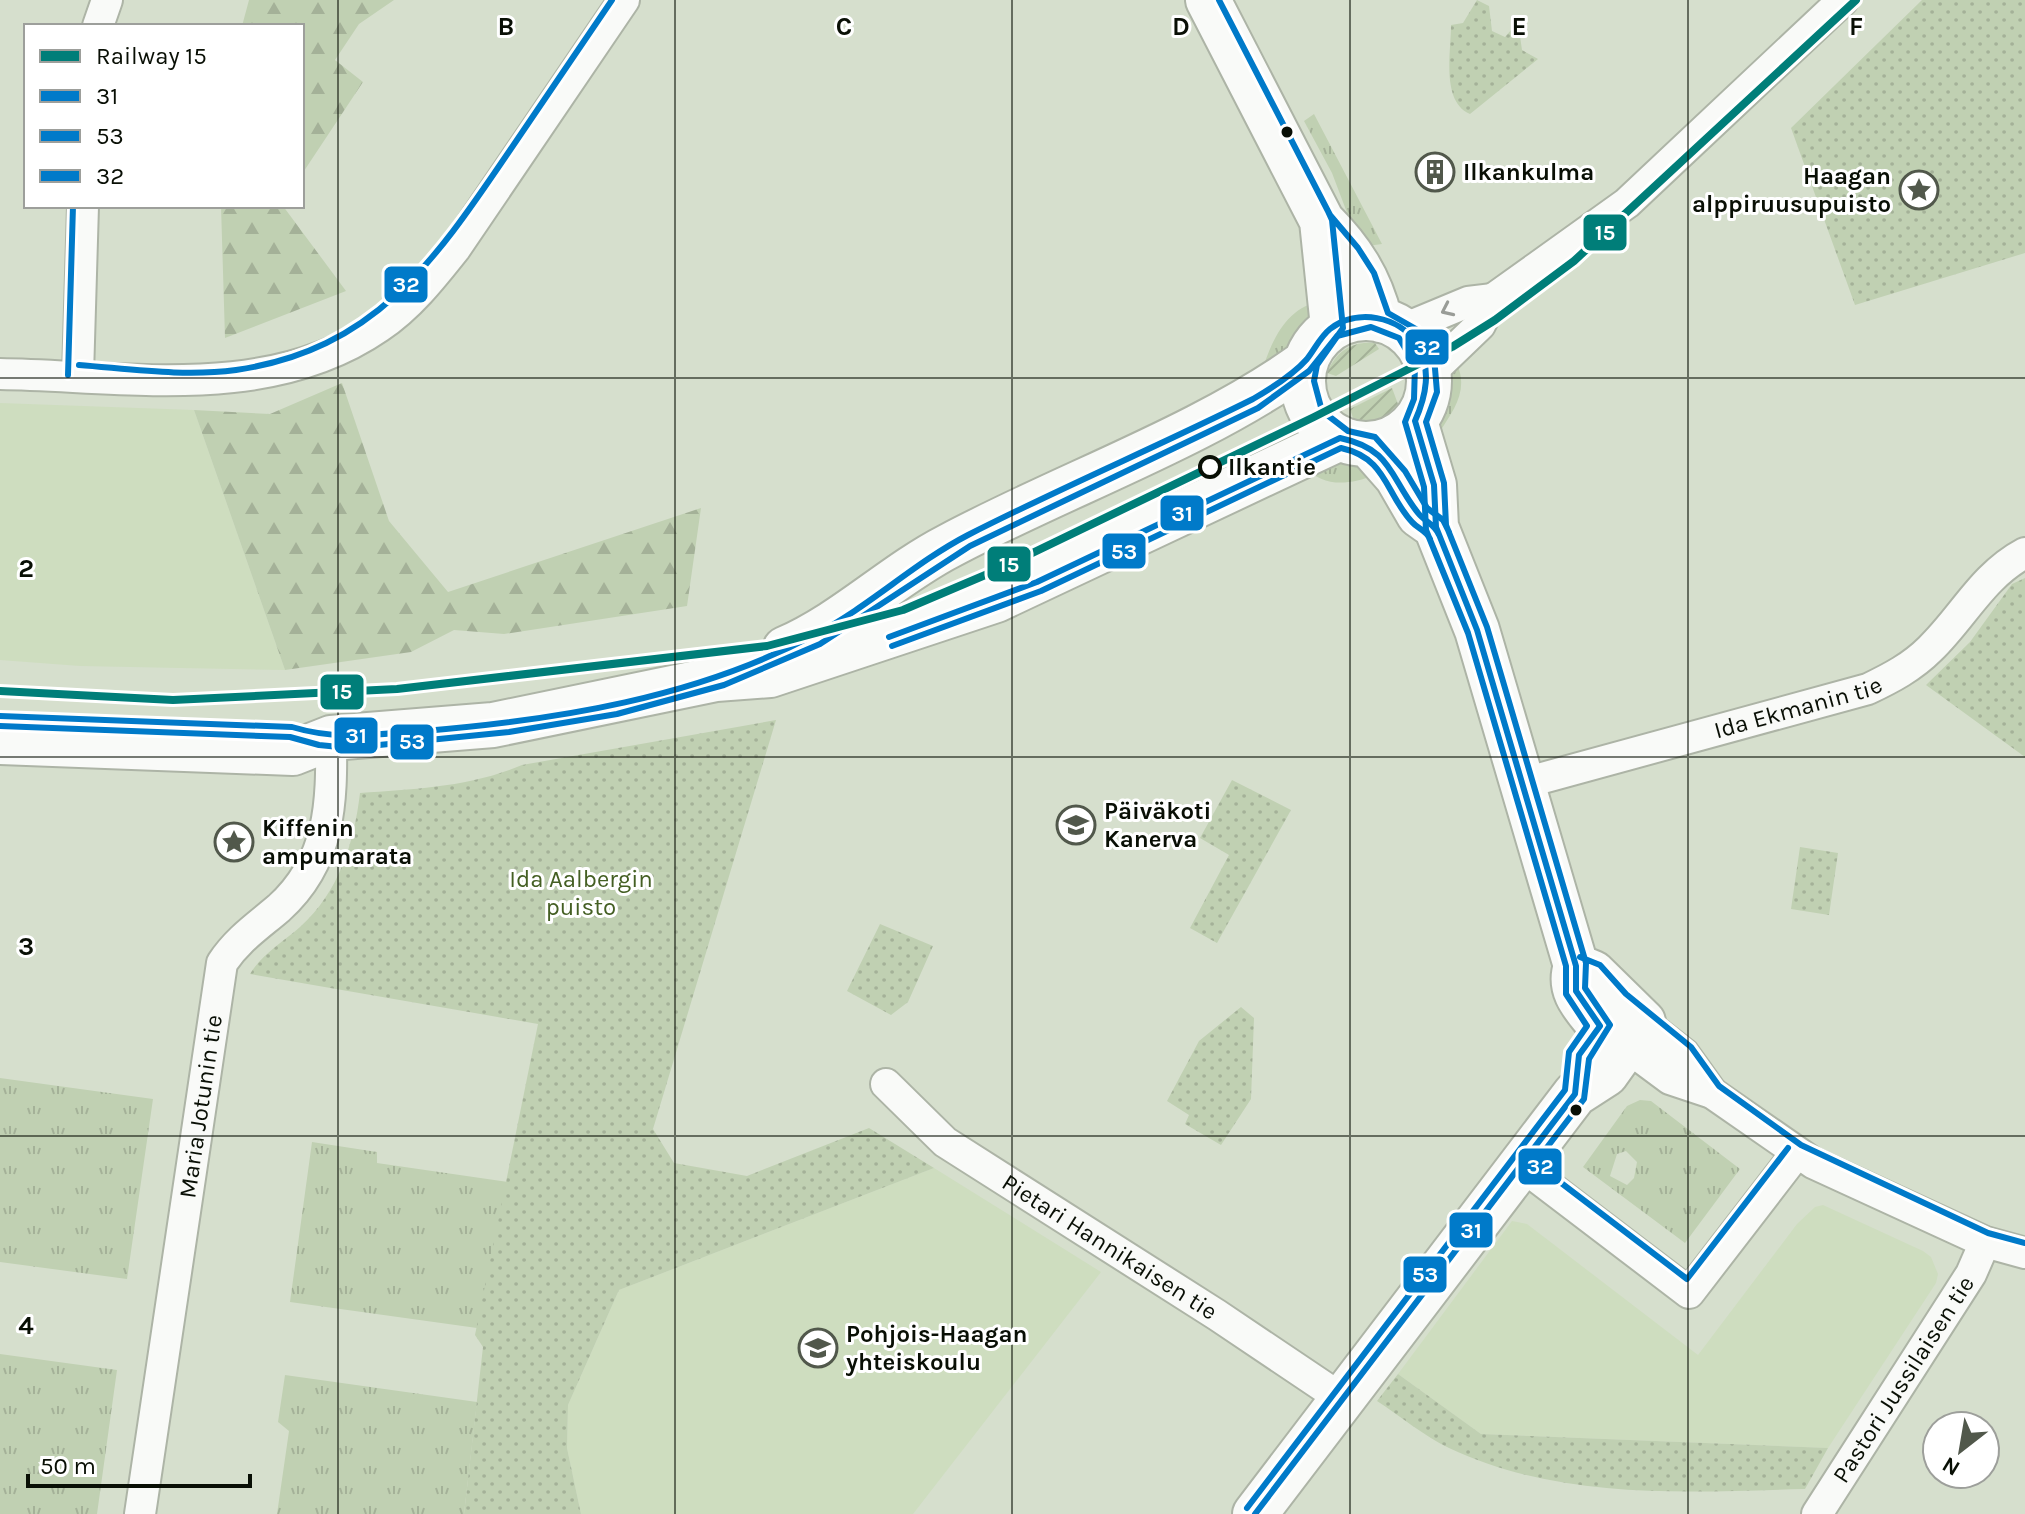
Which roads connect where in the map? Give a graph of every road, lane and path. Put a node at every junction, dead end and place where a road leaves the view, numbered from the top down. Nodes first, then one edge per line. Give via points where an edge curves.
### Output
1 (107, 0) edge
2 (624, 0) edge
3 (1208, 0) edge
4 (1843, 0) edge
5 (99, 24) edge
6 (83, 208) edge
7 (1322, 221) junction
8 (1493, 299) junction
9 (1392, 324) junction
10 (1333, 327) junction
11 (1306, 362) junction
12 (0, 374) edge
13 (1429, 374) junction
14 (78, 375) junction
15 (1415, 421) junction
16 (1354, 441) junction
17 (1436, 527) junction
18 (2025, 553) edge
19 (716, 679) junction
20 (0, 716) edge
21 (331, 738) junction
22 (0, 742) edge
23 (1524, 783) junction
24 (1622, 1024) junction
25 (886, 1084) dead end
26 (1796, 1154) junction
27 (1521, 1165) junction
28 (1985, 1242) junction
29 (2025, 1253) edge
30 (1342, 1399) junction
31 (140, 1514) edge
32 (1255, 1514) edge
33 (1817, 1514) edge

1 - 5 street
2 - 14 street via 455,249 379,328 349,344 241,379
3 - 7 main road
4 - 8 street via 1627,203
6 - 14 street
7 - 9 main road via 1348,247
7 - 10 main road
8 -> 9 street
8 - 13 street via 1480,325
9 - 10 main road via 1348,320
9 - 13 main road via 1420,349
10 - 11 main road via 1316,342
11 - 16 main road via 1307,403 1321,425
11 - 19 main road via 1257,397 944,548 815,636
12 - 14 street
13 - 15 main road via 1424,407
15 - 16 main road via 1394,437
15 - 17 main road via 1434,485
16 - 17 main road via 1397,477 1419,515
16 - 19 main road via 996,600 770,675
17 - 23 main road via 1470,607
18 - 23 street, Ida Ekmanin tie via 2001,566 1914,664 1868,689
19 - 21 main road via 493,725
20 - 21 main road via 292,727
21 - 22 main road via 293,753
21 - 31 street, Maria Jotunin tie via 332,802 318,856 299,887 222,963
23 - 24 main road via 1576,966 1574,990
24 - 26 street via 1684,1054 1712,1093
24 - 27 main road via 1579,1055 1575,1094
25 - 30 street, Pietari Hannikaisen tie via 945,1142
26 - 27 street via 1689,1293
26 - 28 street
27 - 30 main road
28 - 29 street
28 - 33 street, Pastori Jussilaisen tie via 1971,1274
30 - 32 main road

